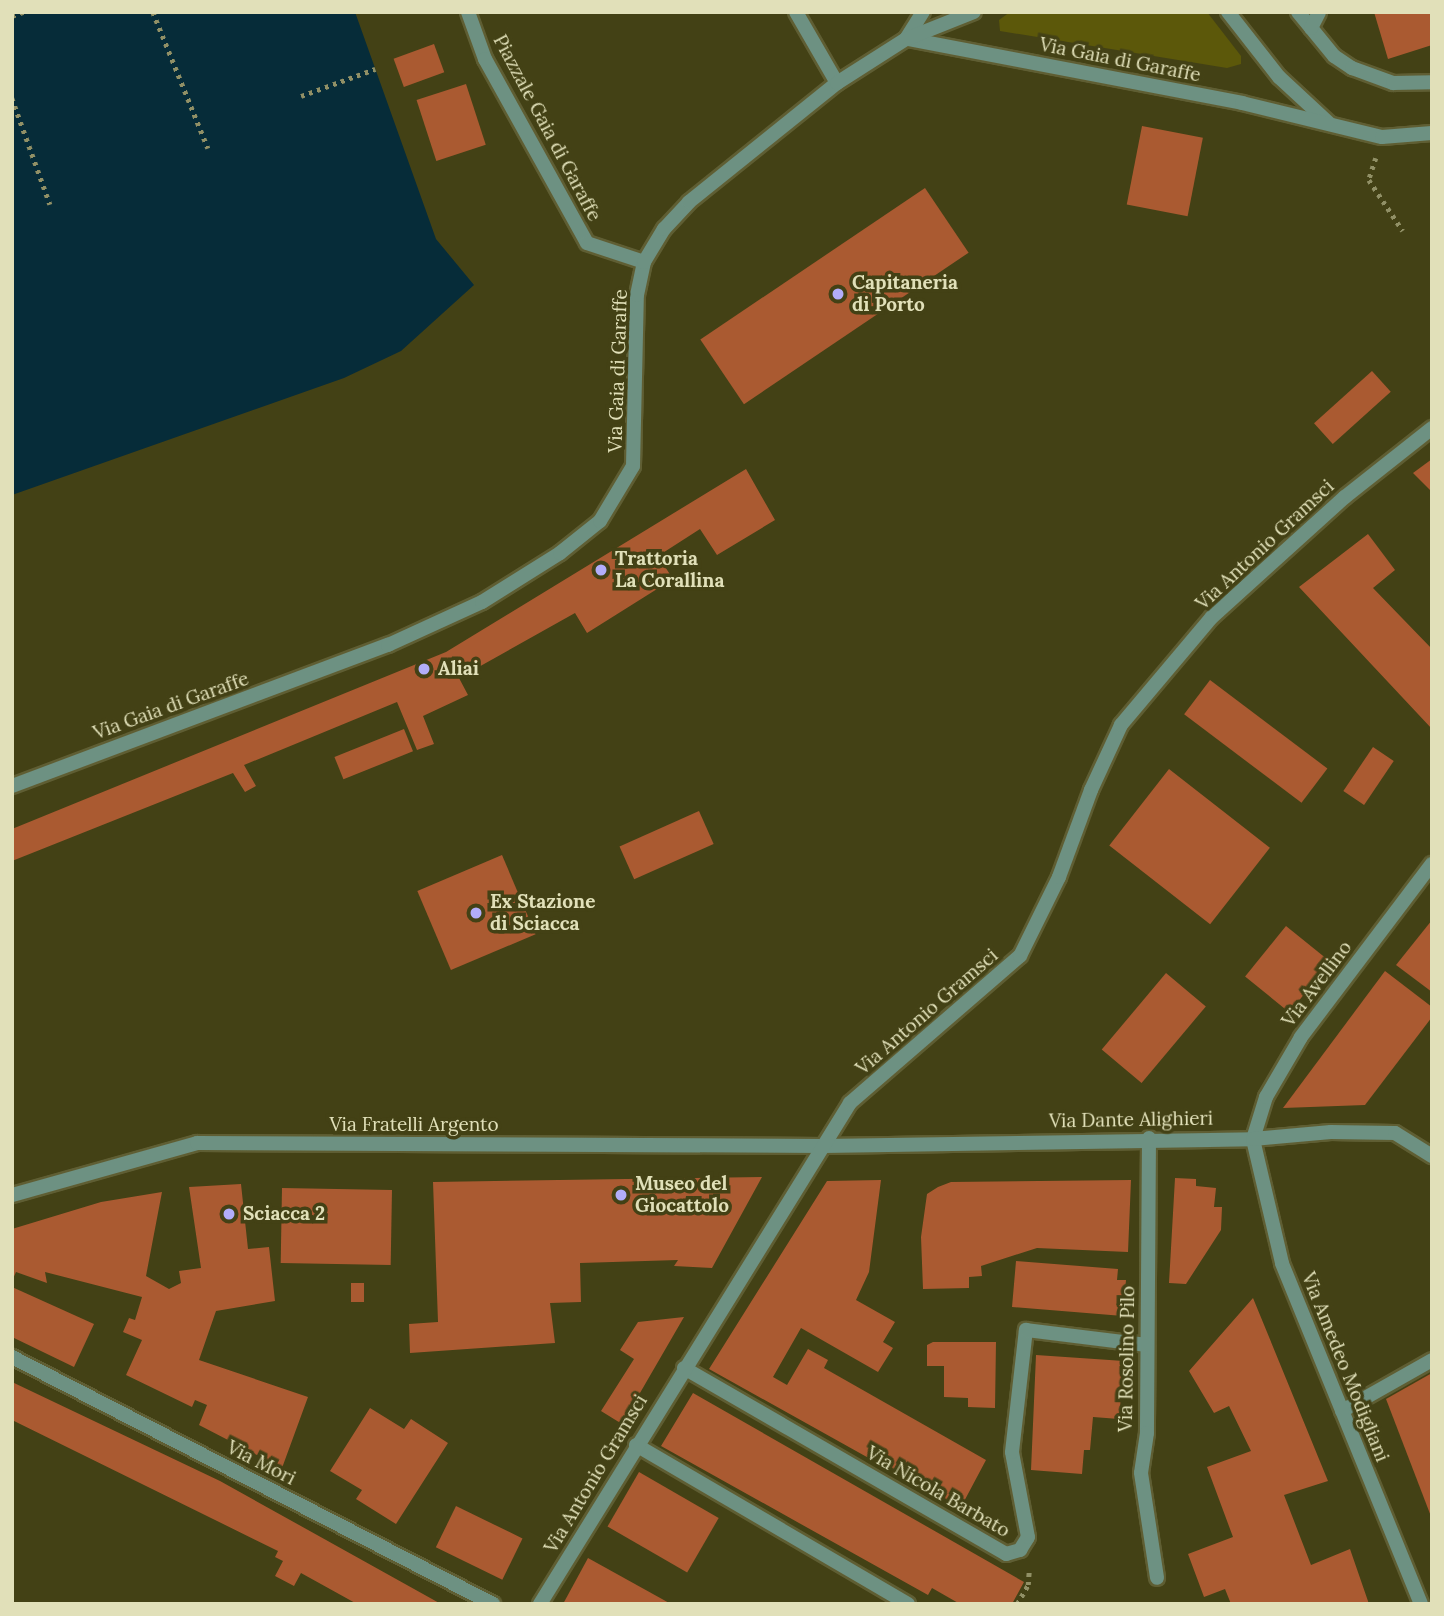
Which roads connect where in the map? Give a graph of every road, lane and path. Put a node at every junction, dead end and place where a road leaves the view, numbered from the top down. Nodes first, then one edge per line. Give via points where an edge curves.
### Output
1 (23, 12) edge
2 (153, 12) edge
3 (468, 12) edge
4 (796, 12) edge
5 (923, 12) edge
6 (974, 12) edge
7 (1228, 12) edge
8 (1298, 12) edge
9 (1318, 12) edge
10 (12, 16) edge
11 (1311, 28) junction
12 (906, 39) junction
13 (375, 69) dead end
14 (1432, 82) edge
15 (837, 83) junction
16 (301, 96) dead end
17 (12, 98) edge
18 (1331, 125) junction
19 (1432, 133) edge
20 (1382, 137) junction
21 (208, 148) dead end
22 (50, 204) dead end
23 (1403, 231) dead end
24 (644, 262) junction
25 (1432, 428) edge
26 (12, 786) edge
27 (1432, 864) edge
28 (1149, 1138) junction
29 (1254, 1139) junction
30 (824, 1146) junction
31 (1432, 1156) edge
32 (12, 1195) edge
33 (1146, 1345) junction
34 (12, 1357) edge
35 (1432, 1360) edge
36 (684, 1368) junction
37 (1342, 1411) junction
38 (636, 1445) junction
39 (1020, 1550) junction
40 (1157, 1578) dead end
41 (493, 1604) edge
42 (540, 1604) edge
43 (908, 1604) edge
44 (1017, 1604) edge
45 (1421, 1604) edge

1 - 10 path
2 - 21 path
3 - 24 street, Piazzale Gaia di Garaffe via 485,59 587,243
4 - 15 street
5 - 12 street
6 - 12 street
7 - 18 street via 1279,76
8 - 11 street
9 - 11 street
11 - 14 street via 1334,55 1371,77 1393,83
12 - 15 street, Via Gaia di Garaffe
12 - 18 street, Via Gaia di Garaffe via 1242,103
13 - 16 path
15 - 24 street, Via Gaia di Garaffe via 689,202 664,229
17 - 22 path
18 - 20 street, Via Gaia di Garaffe
19 - 20 street, Via Gaia di Garaffe
20 - 23 path via 1369,180
24 - 26 street, Via Gaia di Garaffe via 637,295 633,466 600,521 560,553 482,602 388,645
25 - 30 street, Via Antonio Gramsci via 1345,497 1212,617 1129,716 1091,790 1059,877 1020,956 850,1104
27 - 29 street, Via Avellino via 1301,1037 1266,1097
28 - 29 street, Via Dante Alighieri
28 - 30 street, Via Dante Alighieri
28 - 33 street, Via Rosolino Pilo
29 - 31 street, Via Dante Alighieri via 1331,1132 1395,1133
29 - 37 street, Via Amedeo Modigliani via 1282,1263
30 - 32 street, Via Fratelli Argento via 197,1143
30 - 36 street, Via Antonio Gramsci
33 - 39 street, Via Nicola Barbato via 1027,1330 1012,1452 1029,1530
33 - 40 street, Via Rosolino Pilo via 1147,1433 1141,1472
34 - 41 street, Via Mori
35 - 37 street
36 - 38 street, Via Antonio Gramsci
36 - 39 street, Via Nicola Barbato via 1006,1554
37 - 45 street, Via Amedeo Modigliani
38 - 42 street, Via Antonio Gramsci
38 - 43 street
39 - 44 path via 1030,1572

